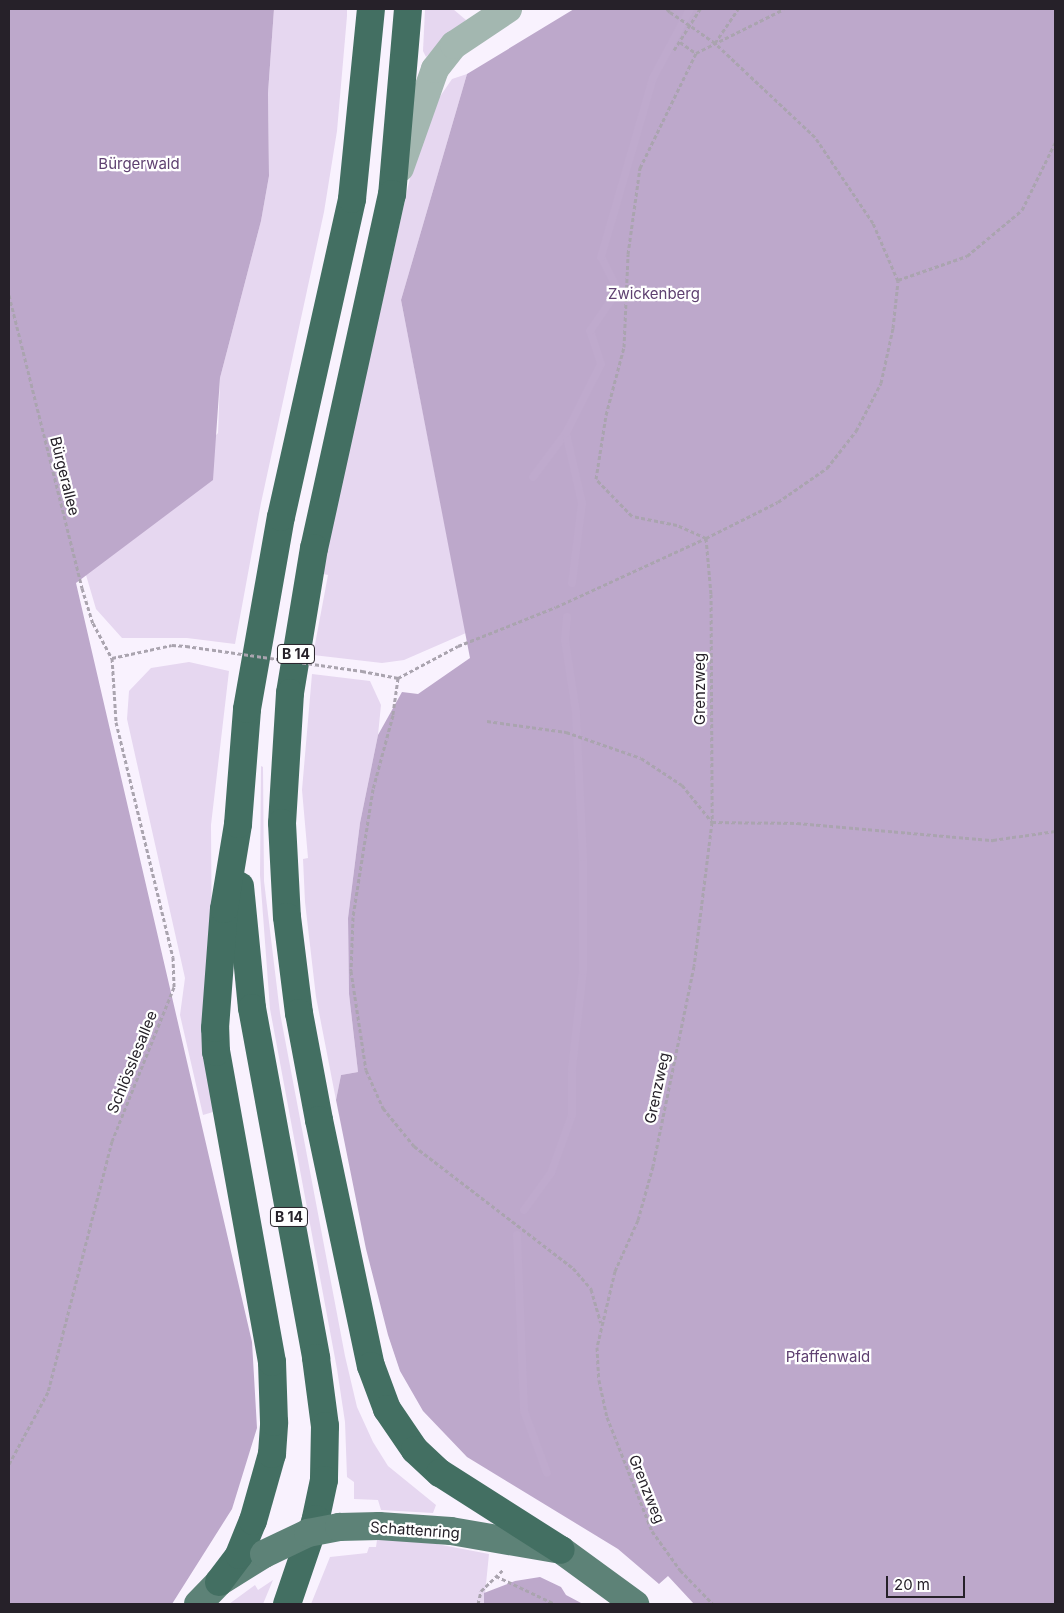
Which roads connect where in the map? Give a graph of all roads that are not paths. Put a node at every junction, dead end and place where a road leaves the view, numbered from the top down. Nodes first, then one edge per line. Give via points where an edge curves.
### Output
1 (371, 9) edge
2 (408, 9) edge
3 (507, 9) edge
4 (392, 194) junction
5 (238, 824) junction
6 (561, 1550) junction
7 (219, 1582) junction
8 (198, 1604) edge
9 (287, 1604) edge
10 (635, 1604) edge

1 - 5 highway, B 14 via 352,199 281,517 247,708
2 - 4 highway, B 14
3 - 4 street via 454,45 435,69
4 - 6 highway, B 14 via 314,548 290,693 282,822 287,917 298,1004 357,1303 371,1366 387,1409 414,1450 440,1472
5 - 7 highway via 224,909 216,1044 272,1362 274,1422 272,1454 253,1521 239,1555
5 - 9 highway, B 14 via 244,949 251,1000 326,1426 324,1480 316,1519
6 - 7 main road, Schattenring, bridge via 451,1531 339,1527 308,1534 264,1554
6 - 10 main road, Schattenring / B 14
7 - 8 main road, Schattenring

